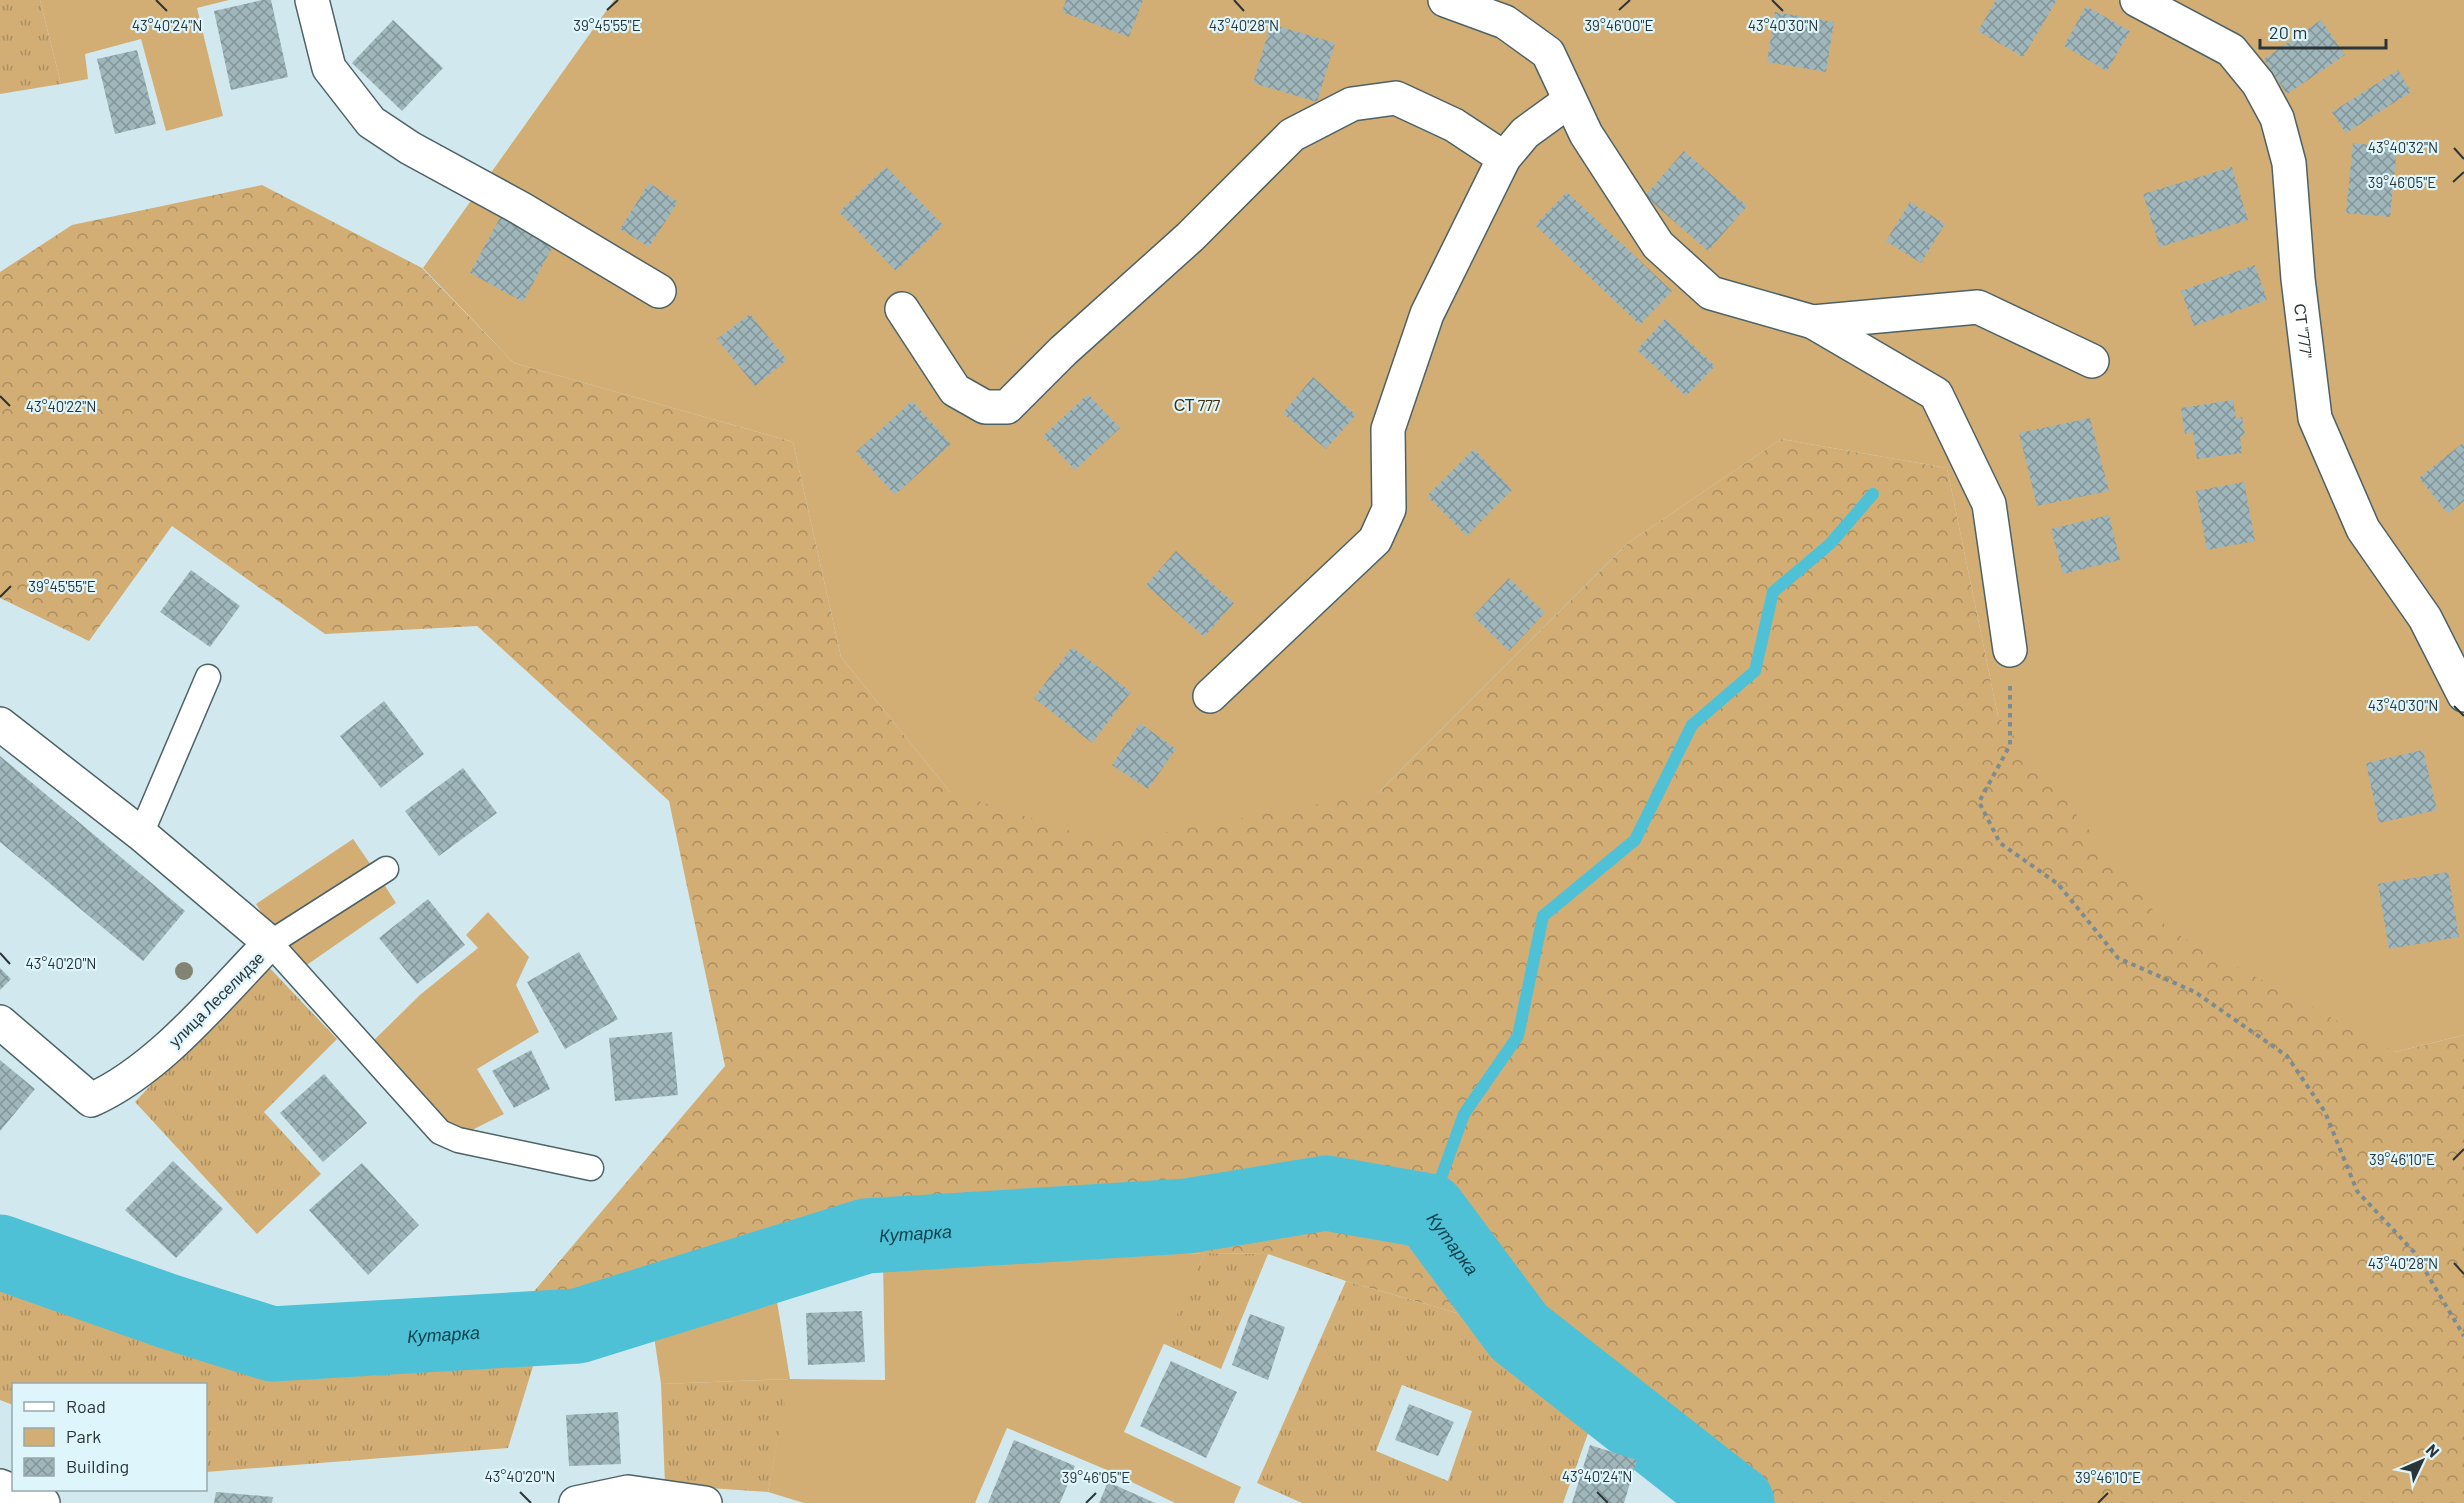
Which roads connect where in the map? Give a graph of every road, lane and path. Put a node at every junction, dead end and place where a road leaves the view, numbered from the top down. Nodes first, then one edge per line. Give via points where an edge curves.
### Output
1 (312, 0) edge
2 (1445, 0) edge
3 (2138, 0) edge
4 (1569, 101) junction
5 (1504, 158) junction
6 (659, 291) dead end
7 (902, 309) dead end
8 (1813, 322) junction
9 (2092, 361) dead end
10 (2010, 650) joint
11 (208, 677) dead end
12 (2464, 695) edge
13 (1210, 696) dead end
14 (0, 724) edge
15 (141, 834) junction
16 (386, 869) dead end
17 (270, 943) junction
18 (0, 1022) edge
19 (591, 1168) dead end
20 (2464, 1336) edge
21 (13, 1491) edge
22 (43, 1503) edge
23 (576, 1503) edge
24 (705, 1503) edge

1 - 6 street via 329,68 371,122
2 - 4 street via 1505,22 1548,53
3 - 12 street, СТ "777" via 2231,50 2258,83 2277,118 2289,163 2315,418 2363,530 2426,618
4 - 5 street via 1525,134
4 - 8 street via 1658,245 1711,293
5 - 7 street via 1454,125 1396,98 1352,104 1292,135 1190,237 1007,407 985,407 955,390
5 - 13 street via 1427,314 1388,429 1389,509 1375,540
8 - 9 street via 1978,308
8 - 10 street via 1936,394 1989,504
10 - 20 path via 2010,745 1979,802 2000,843 2058,884 2118,958 2195,992 2287,1056 2325,1112 2357,1191 2414,1252
11 - 15 lane
14 - 15 street, улица Леселидзе
15 - 17 street, улица Леселидзе
16 - 17 lane
17 - 18 street, улица Леселидзе via 159,1056 91,1100
17 - 19 lane via 440,1132 458,1140
21 - 22 street
23 - 24 street via 628,1492

